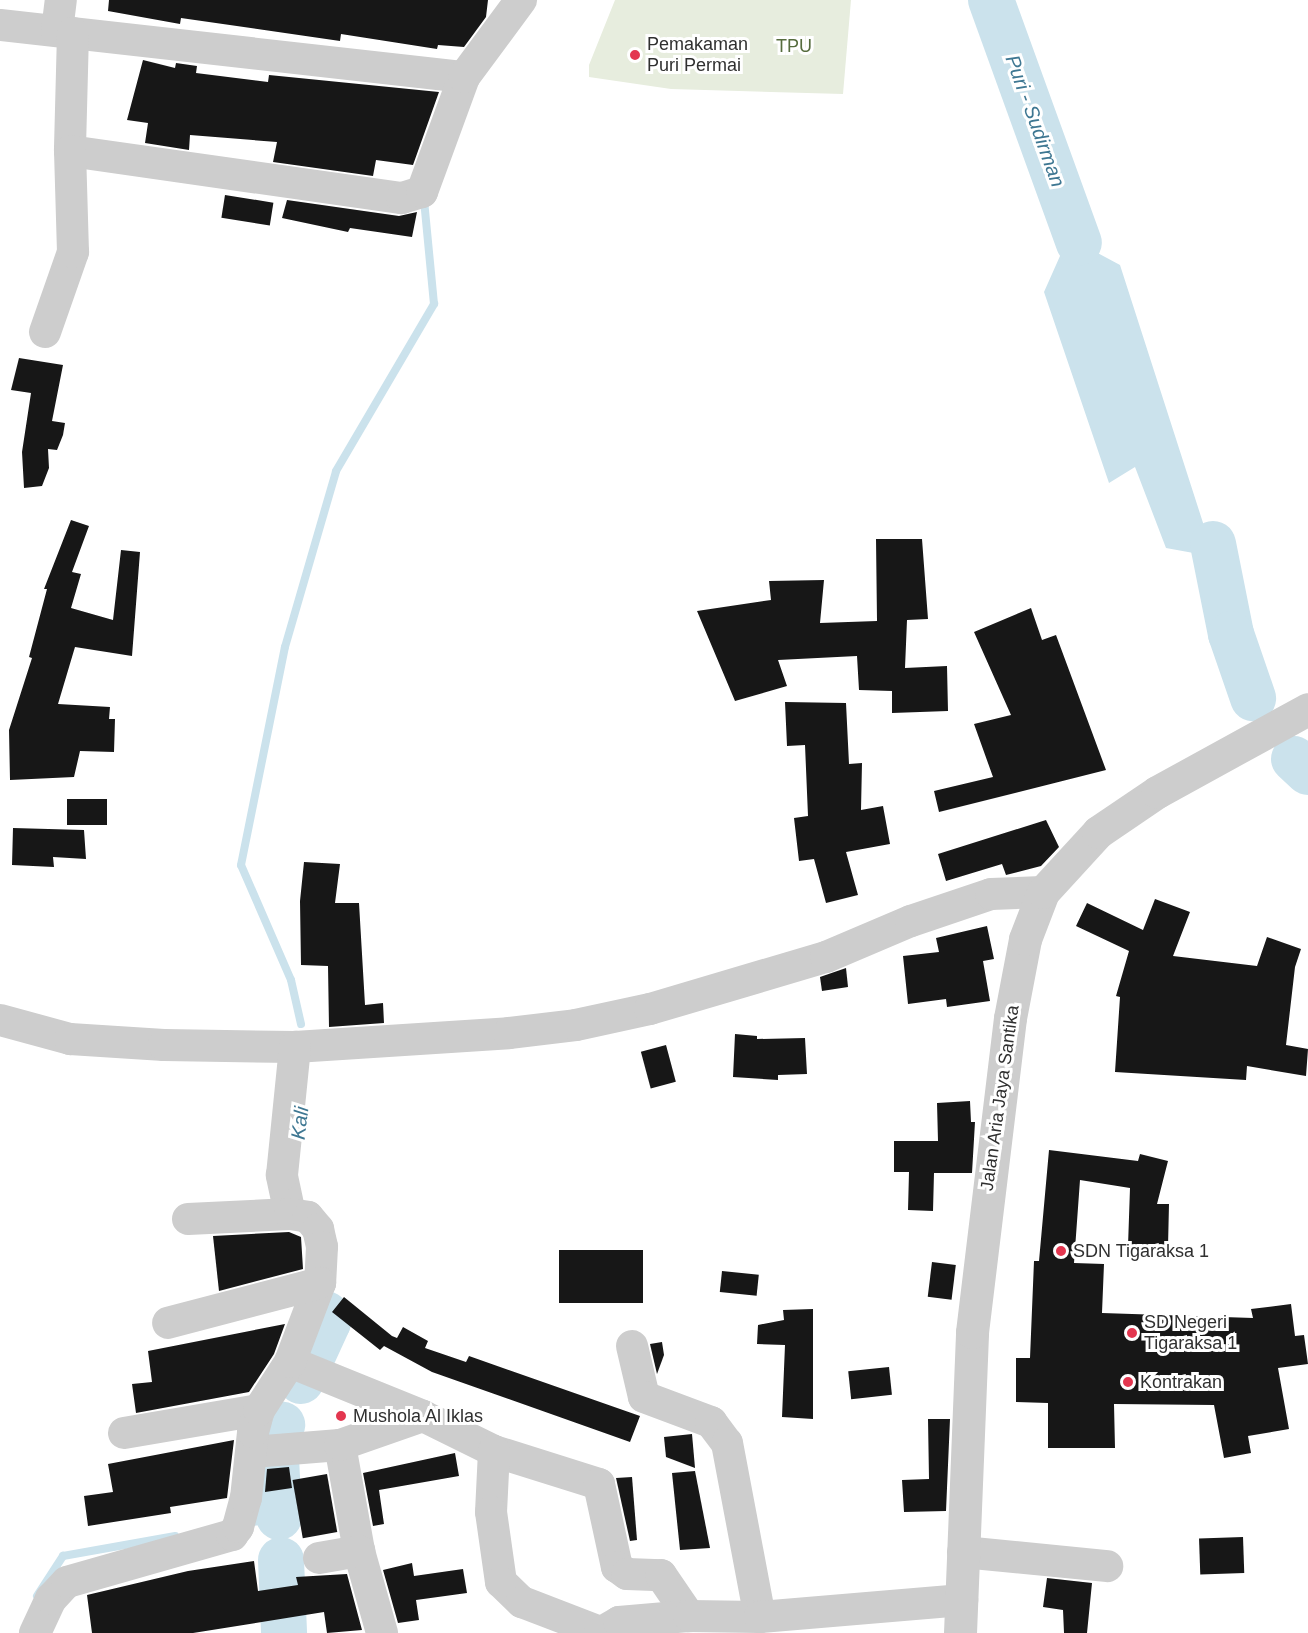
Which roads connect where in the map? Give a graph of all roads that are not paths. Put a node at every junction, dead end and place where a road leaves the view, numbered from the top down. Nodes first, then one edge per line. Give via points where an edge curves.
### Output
1 (61, 0) edge
2 (521, 0) edge
3 (0, 25) edge
4 (65, 32) junction
5 (464, 77) junction
6 (70, 151) junction
7 (45, 332) dead end
8 (1308, 709) edge
9 (1043, 892) junction
10 (0, 1020) edge
11 (295, 1047) junction
12 (290, 1214) junction
13 (188, 1219) dead end
14 (320, 1283) junction
15 (168, 1323) dead end
16 (632, 1346) dead end
17 (290, 1362) junction
18 (259, 1410) junction
19 (423, 1416) junction
20 (124, 1433) dead end
21 (340, 1445) junction
22 (494, 1451) junction
23 (253, 1452) junction
24 (359, 1551) junction
25 (963, 1552) junction
26 (319, 1558) dead end
27 (1107, 1566) dead end
28 (962, 1600) junction
29 (689, 1616) junction
30 (759, 1617) junction
31 (35, 1633) edge
32 (382, 1633) edge
33 (600, 1633) edge
34 (960, 1633) edge

1 - 4 street
2 - 5 street
3 - 4 street
4 - 5 street
4 - 6 street
5 - 6 street via 422,192 413,197
6 - 7 street via 74,252
8 - 9 street, Jalan Aria Jaya Santika via 1157,792 1098,832
9 - 11 street via 991,894 911,921 826,957 650,1009 576,1025
9 - 25 street, Jalan Aria Jaya Santika via 1025,939 1010,1018 985,1204 972,1332
10 - 11 street via 70,1039
11 - 12 street via 282,1175
12 - 13 street
12 - 14 street via 308,1217 318,1229 322,1247
14 - 15 street
14 - 17 street
16 - 30 street via 644,1397 711,1422 727,1443
17 - 18 street
17 - 19 street
18 - 20 street
18 - 23 street
19 - 21 street
19 - 22 street
21 - 23 street
21 - 24 street
22 - 29 street via 599,1484 617,1567 627,1574 661,1575
22 - 33 street via 491,1512 501,1582 522,1602
23 - 31 street via 246,1498 232,1535 67,1582 51,1599
24 - 26 street
24 - 32 street
25 - 27 street
25 - 28 street, Jalan Aria Jaya Santika
28 - 30 street
28 - 34 street, Jalan Aria Jaya Santika
29 - 30 street
29 - 33 street via 619,1622

